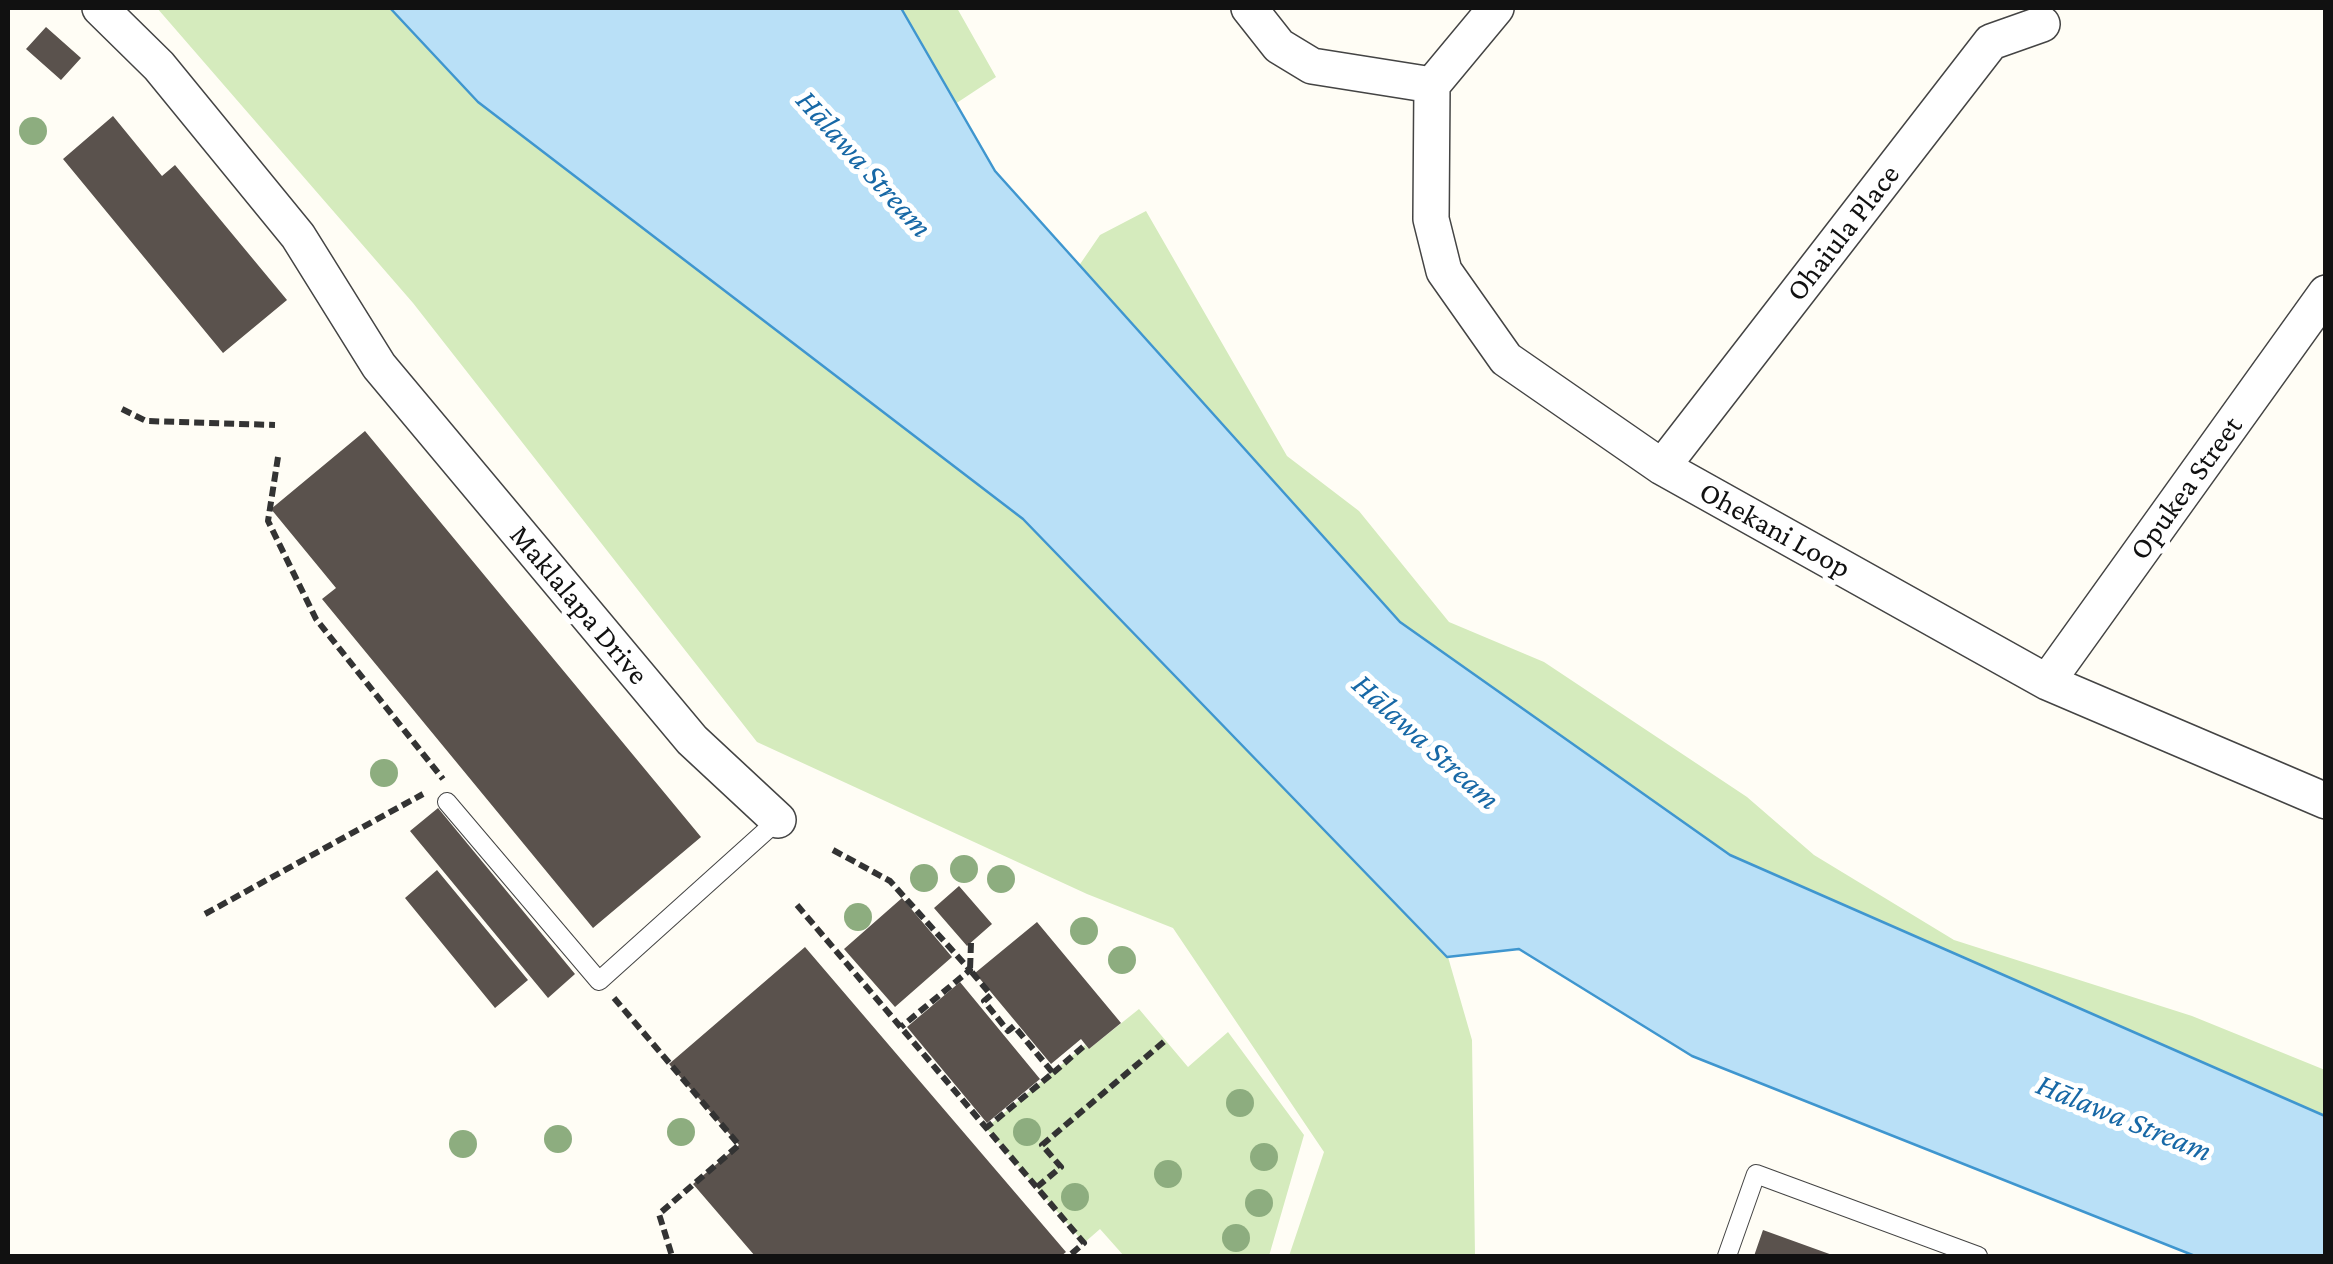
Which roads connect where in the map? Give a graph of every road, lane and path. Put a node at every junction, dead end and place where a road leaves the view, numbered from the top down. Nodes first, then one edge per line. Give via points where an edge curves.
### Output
1 (100, 8) edge
2 (1249, 8) edge
3 (1496, 8) edge
4 (2042, 24) dead end
5 (1432, 85) junction
6 (2326, 293) edge
7 (122, 409) dead end
8 (275, 425) dead end
9 (278, 456) dead end
10 (1662, 468) junction
11 (2047, 682) junction
12 (446, 782) junction
13 (2326, 801) edge
14 (447, 802) joint
15 (778, 820) joint
16 (833, 850) dead end
17 (797, 904) dead end
18 (205, 914) dead end
19 (971, 943) dead end
20 (970, 970) junction
21 (599, 981) junction
22 (901, 1027) junction
23 (1166, 1040) dead end
24 (1085, 1045) dead end
25 (1053, 1073) junction
26 (986, 1128) junction
27 (1036, 1187) junction
28 (672, 1256) edge
29 (1069, 1256) edge
30 (1727, 1256) edge
31 (1978, 1256) edge

1 - 15 street, Maklalapa Drive via 159,66 298,236 379,366 692,740
2 - 5 street via 1279,46 1312,66
3 - 5 street
4 - 10 street, Ohaiula Place via 1991,42
5 - 10 street, Ohekani Loop via 1430,219 1444,271 1506,359
6 - 11 street, Opukea Street
7 - 8 path via 146,421
9 - 12 path via 268,520 316,619
10 - 11 street, Ohekani Loop
11 - 13 street, Ohekani Loop
12 - 14 path
12 - 18 path
14 - 21 lane
15 - 21 lane, Maklalapa Drive
16 - 20 path via 890,880
17 - 22 path
19 - 20 path
20 - 22 path
20 - 25 path via 991,996 984,1002
21 - 28 path via 740,1145 659,1214
22 - 26 path
23 - 27 path via 1042,1145 1061,1167
24 - 25 path
25 - 26 path
26 - 27 path
27 - 29 path via 1084,1243
30 - 31 lane via 1756,1174

